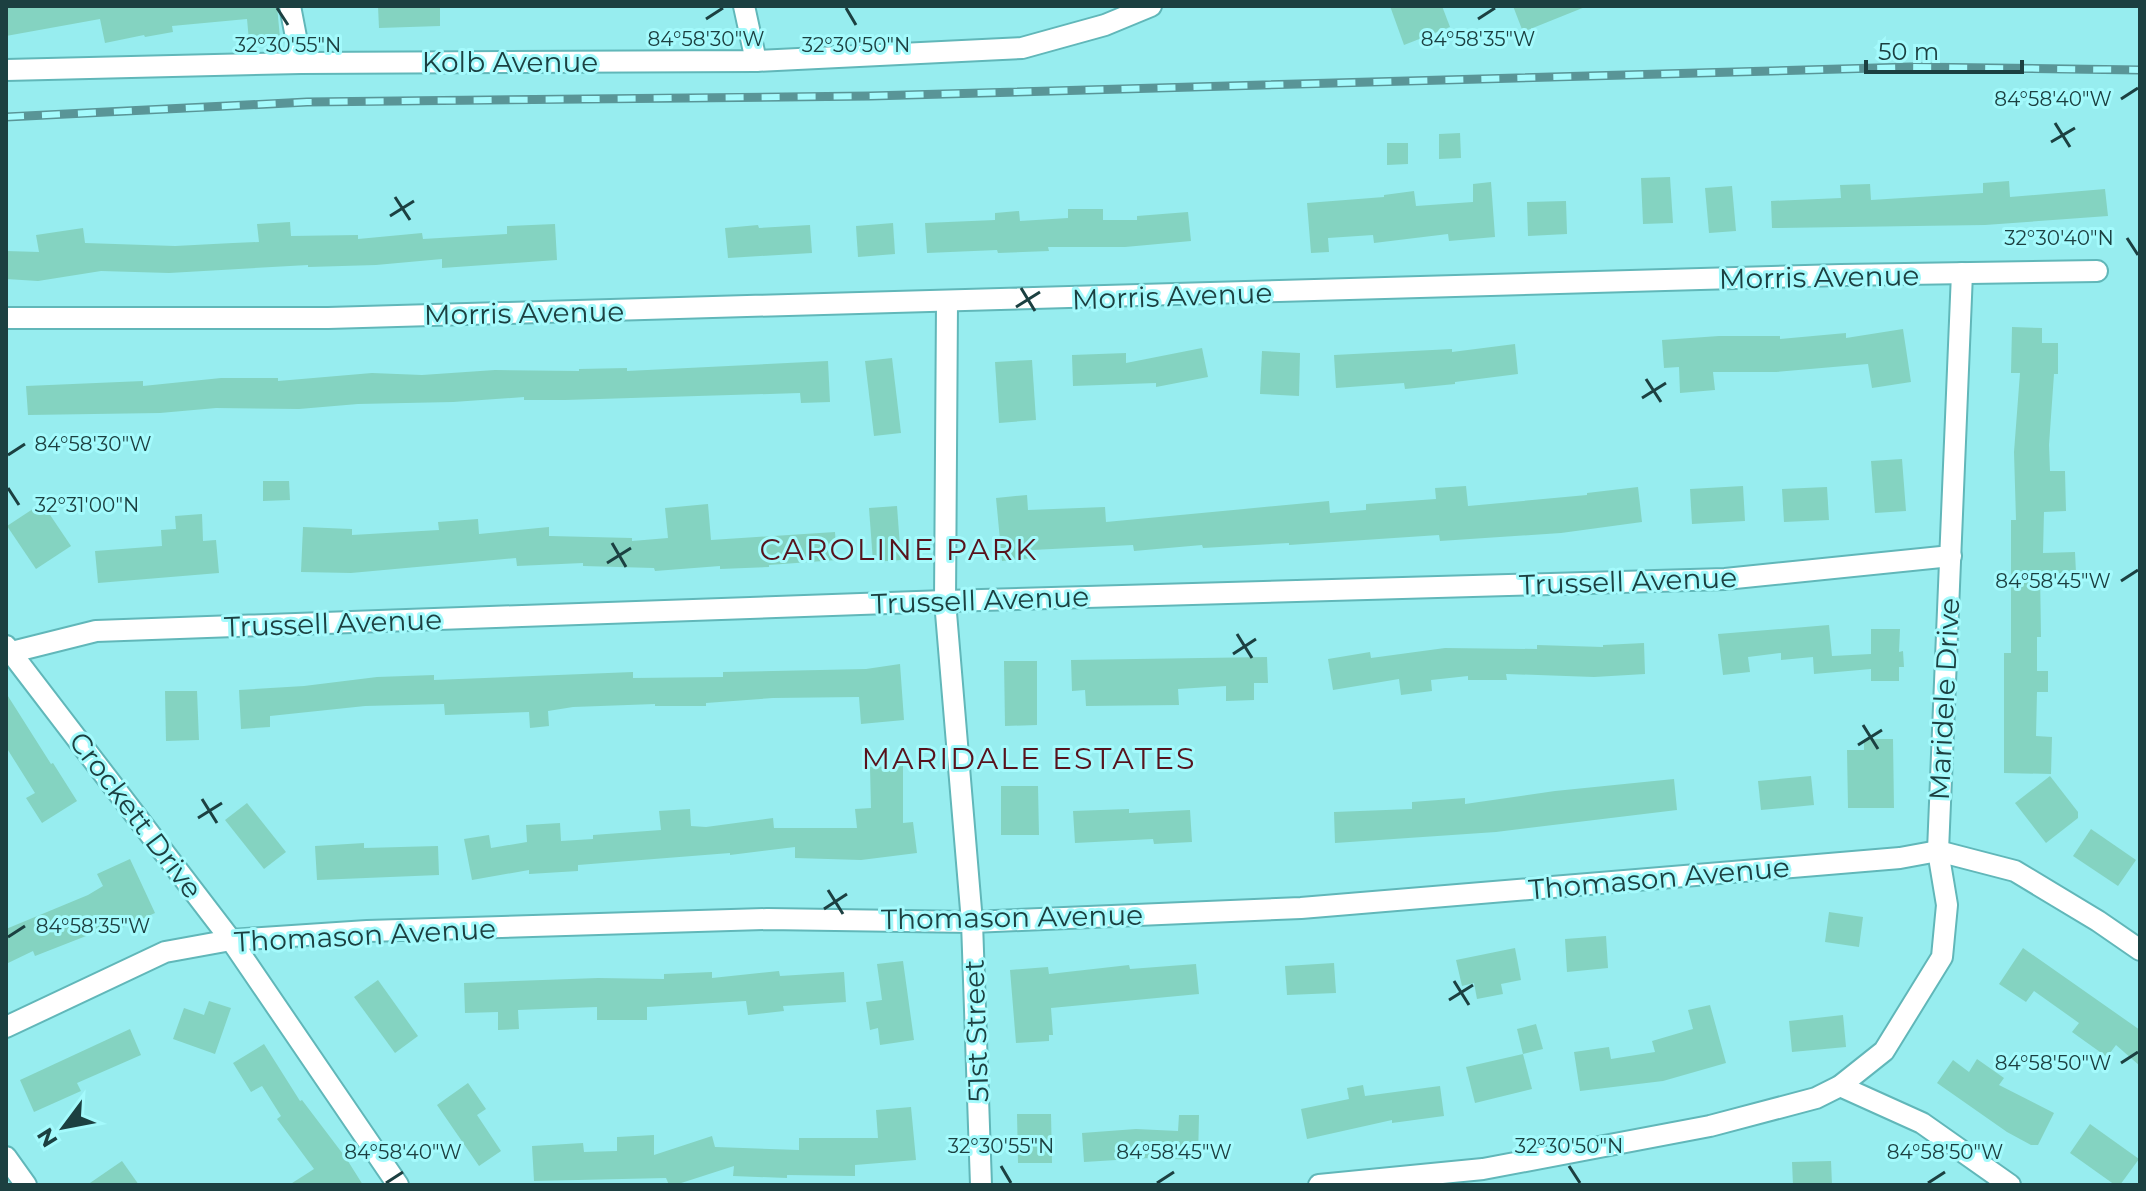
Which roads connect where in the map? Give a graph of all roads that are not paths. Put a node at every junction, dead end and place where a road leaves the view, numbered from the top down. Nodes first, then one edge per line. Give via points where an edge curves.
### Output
1 (290, 6) edge
2 (744, 6) edge
3 (1151, 6) edge
4 (756, 61) junction
5 (301, 63) junction
6 (6, 70) edge
7 (2097, 271) dead end
8 (1962, 273) junction
9 (947, 303) junction
10 (6, 318) edge
11 (1951, 556) junction
12 (945, 601) junction
13 (9, 649) edge
14 (1938, 851) junction
15 (972, 922) junction
16 (231, 940) junction
17 (2140, 950) edge
18 (6, 1027) edge
19 (1840, 1086) junction
20 (6, 1157) edge
21 (398, 1184) edge
22 (26, 1185) edge
23 (981, 1185) edge
24 (1319, 1185) edge
25 (2010, 1185) edge

1 - 5 street
2 - 4 street
3 - 4 street, Kolb Avenue via 1022,48
4 - 5 street, Kolb Avenue
5 - 6 street, Kolb Avenue
7 - 8 street, Morris Avenue
8 - 9 street, Morris Avenue
8 - 11 street, Maridele Drive
9 - 10 street, Morris Avenue via 328,318
9 - 12 street, 51st Street
11 - 12 street, Trussell Avenue via 1725,579
11 - 14 street, Maridele Drive
12 - 13 street, Trussell Avenue via 96,631
12 - 15 street, 51st Street
13 - 16 street, Crockett Drive
14 - 15 street, Thomason Avenue via 1301,908
14 - 17 street via 2015,871
14 - 19 street, Maridele Drive via 1947,905 1942,957 1884,1051
15 - 16 street, Thomason Avenue via 767,919
15 - 23 street, 51st Street
16 - 18 street, Thomason Avenue via 165,952
16 - 21 street, Crockett Drive
19 - 24 street, Maridele Drive via 1816,1098 1710,1126 1483,1169
19 - 25 street via 1922,1123
20 - 22 street

